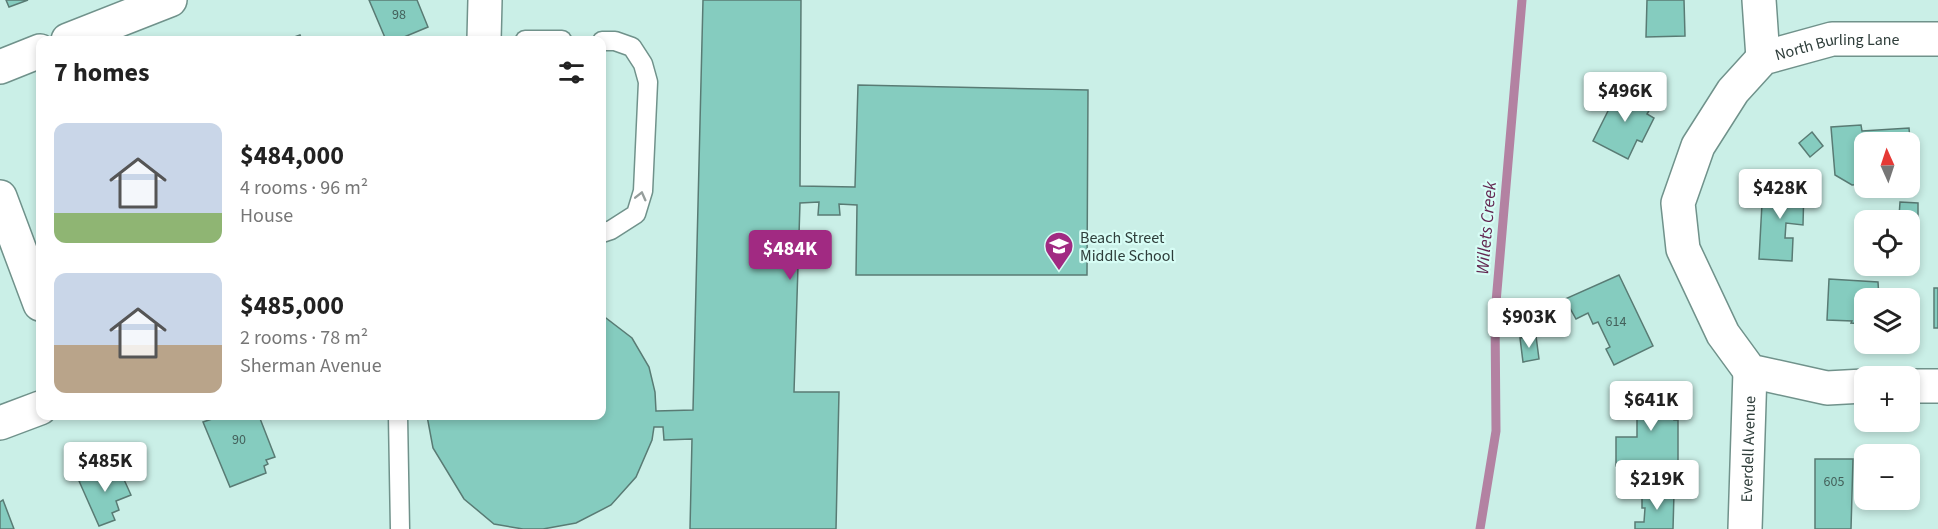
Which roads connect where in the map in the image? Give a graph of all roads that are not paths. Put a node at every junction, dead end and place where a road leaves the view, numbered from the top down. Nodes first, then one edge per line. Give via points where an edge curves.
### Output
1 (170, 0) edge
2 (485, 0) edge
3 (1759, 0) edge
4 (78, 36) edge
5 (484, 36) edge
6 (1938, 39) edge
7 (606, 41) edge
8 (36, 53) edge
9 (1763, 58) junction
10 (0, 67) edge
11 (0, 197) edge
12 (606, 232) edge
13 (36, 293) edge
14 (1750, 371) junction
15 (1920, 386) edge
16 (1938, 386) edge
17 (1854, 387) edge
18 (36, 410) edge
19 (398, 420) edge
20 (0, 423) edge
21 (399, 529) edge
22 (1745, 529) edge

1 - 4 street
2 - 5 street
3 - 9 street
6 - 9 street, North Burling Lane via 1832,39
12 -> 7 lane via 636,214 643,191 648,82 632,47
8 - 10 street
9 - 14 street, North Burling Lane via 1733,92 1698,146 1677,203 1683,249 1723,334
11 - 13 street
14 - 17 street via 1827,388
14 - 22 street, Everdell Avenue
15 - 16 street
18 - 20 street
19 - 21 lane

